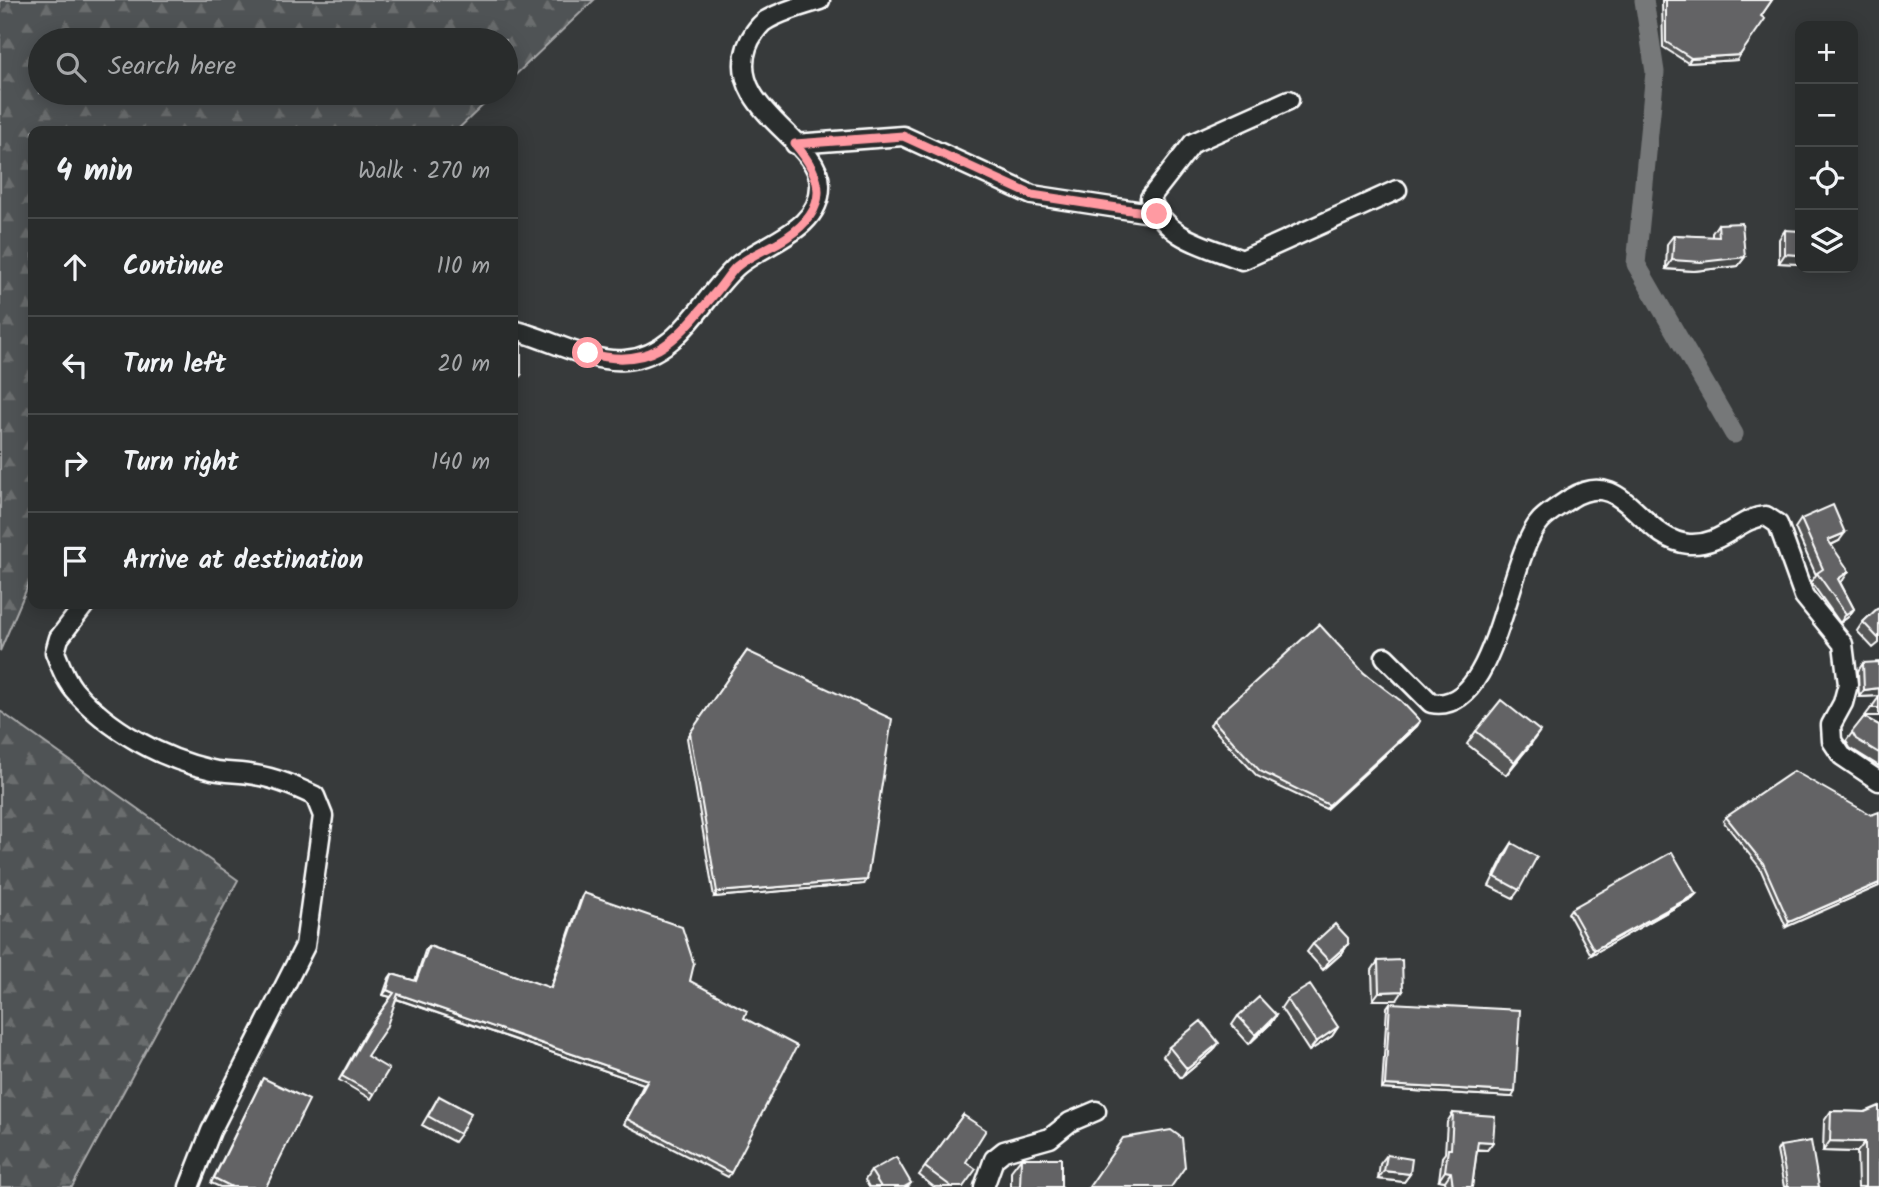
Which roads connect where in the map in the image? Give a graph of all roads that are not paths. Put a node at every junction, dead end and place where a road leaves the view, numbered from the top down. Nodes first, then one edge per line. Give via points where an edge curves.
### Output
1 (820, 0) edge
2 (1289, 100) dead end
3 (795, 144) junction
4 (1397, 190) dead end
5 (1157, 214) junction
6 (518, 332) edge
7 (81, 609) edge
8 (1385, 657) dead end
9 (1879, 781) edge
10 (1096, 1111) dead end
11 (189, 1187) edge
12 (984, 1187) edge

1 - 3 street via 764,22 749,41 743,60 744,80
2 - 5 street via 1193,144 1150,198
3 - 5 street via 903,136 1032,195
3 - 6 street via 813,166 820,185 814,206 787,237 736,268 680,332 653,354 625,360 606,358
4 - 5 street via 1242,260 1175,234
7 - 11 street via 59,638 55,652 74,690 101,714 134,739 175,760 293,785 315,796 323,816 305,946 211,1131
8 - 9 street via 1432,703 1441,705 1461,698 1493,646 1531,533 1553,510 1589,489 1613,492 1659,533 1685,544 1713,542 1766,516 1777,524 1804,596 1843,644 1848,684 1831,725 1832,741 1842,756
10 - 12 street via 1070,1122 1050,1138 1004,1151 994,1159

